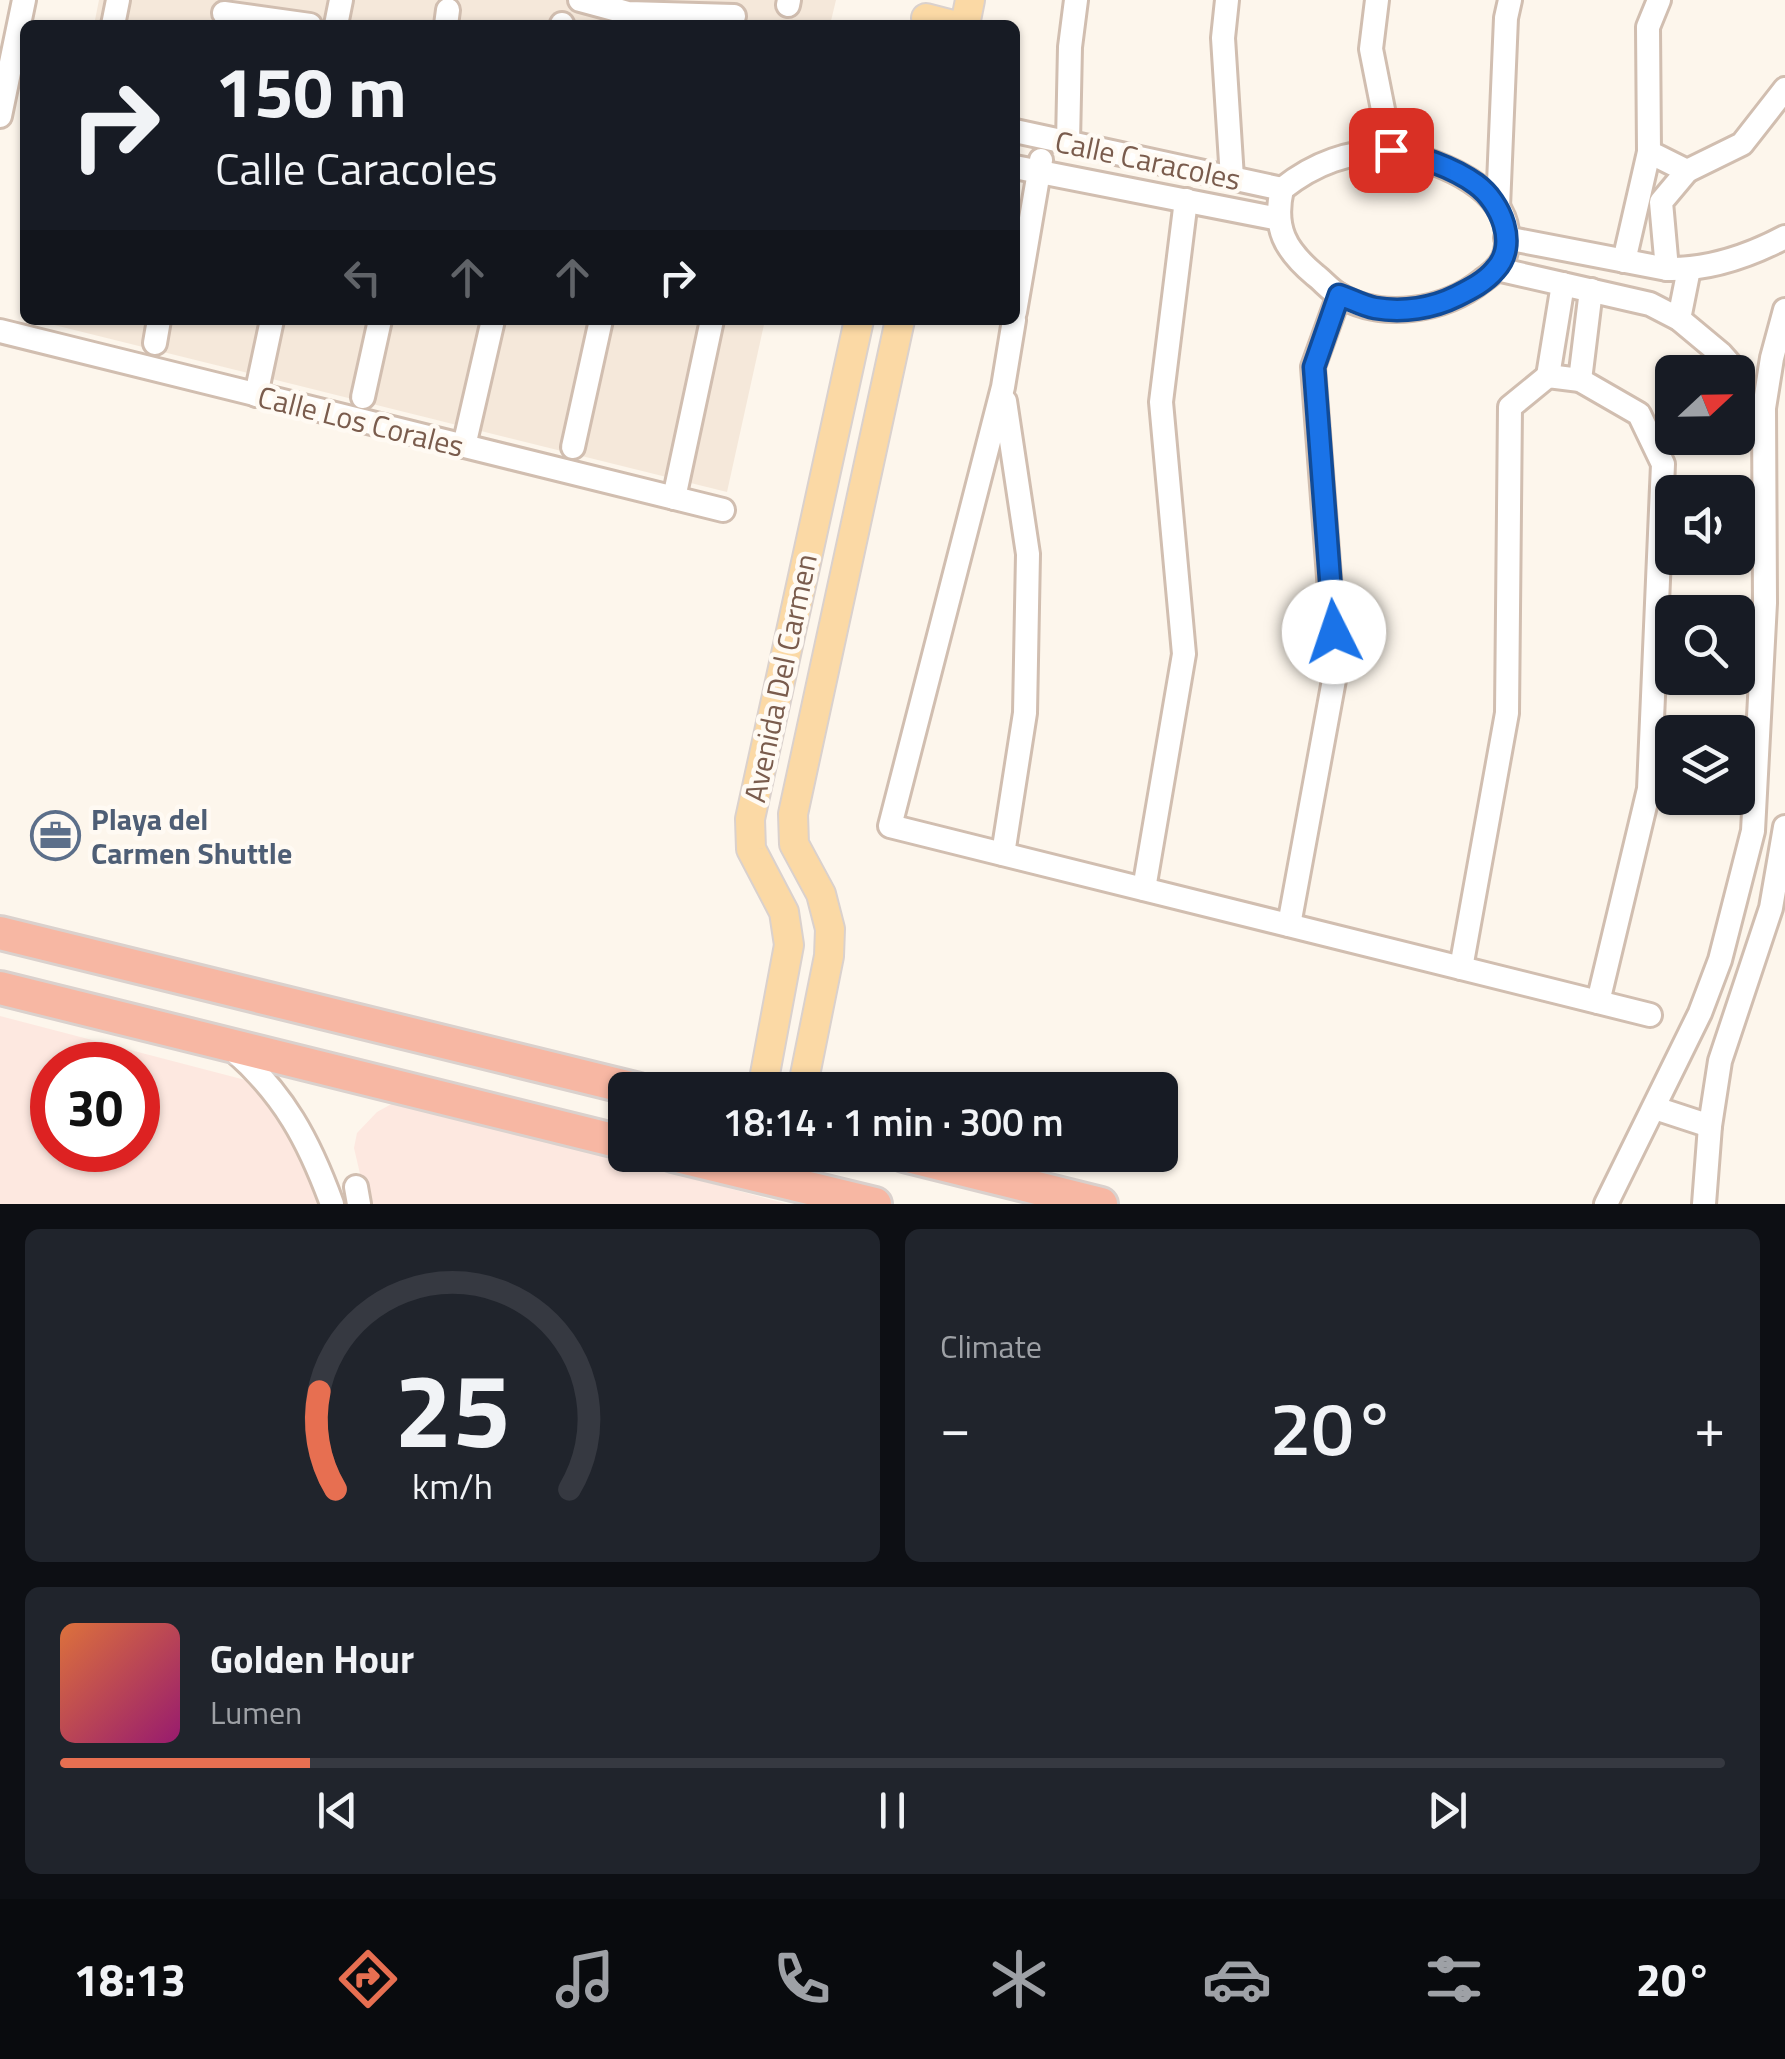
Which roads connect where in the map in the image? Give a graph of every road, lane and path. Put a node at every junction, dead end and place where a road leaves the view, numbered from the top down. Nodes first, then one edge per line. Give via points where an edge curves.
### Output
1 (24, 0) edge
2 (580, 0) edge
3 (1076, 0) edge
4 (1227, 0) edge
5 (1377, 0) edge
6 (1510, 0) edge
7 (1659, 0) edge
8 (1675, 0) edge
9 (680, 7) edge
10 (224, 12) edge
11 (734, 16) dead end
12 (277, 20) edge
13 (1648, 27) junction
14 (1785, 89) edge
15 (1, 105) edge
16 (1020, 132) edge
17 (1057, 140) junction
18 (1391, 150) junction
19 (1649, 152) junction
20 (1148, 160) junction
21 (1027, 169) edge
22 (1687, 171) junction
23 (1232, 178) junction
24 (1282, 189) junction
25 (1142, 192) junction
26 (1186, 200) junction
27 (1650, 200) junction
28 (1498, 206) junction
29 (1279, 219) junction
30 (1785, 237) edge
31 (1506, 238) junction
32 (1536, 244) junction
33 (1020, 252) edge
34 (1624, 260) junction
35 (1497, 269) junction
36 (1678, 269) junction
37 (1532, 277) junction
38 (1564, 284) junction
39 (1591, 290) junction
40 (1339, 295) junction
41 (1785, 310) edge
42 (1679, 319) junction
43 (271, 325) edge
44 (379, 325) edge
45 (492, 325) edge
46 (601, 325) edge
47 (711, 325) edge
48 (858, 325) edge
49 (899, 325) edge
50 (1013, 325) edge
51 (43, 331) edge
52 (0, 332) edge
53 (1721, 355) edge
54 (1548, 376) junction
55 (1580, 380) junction
56 (1002, 387) junction
57 (256, 395) junction
58 (1755, 396) edge
59 (363, 397) dead end
60 (1764, 408) junction
61 (464, 446) junction
62 (573, 447) dead end
63 (674, 498) junction
64 (1776, 500) edge
65 (722, 510) dead end
66 (782, 668) junction
67 (821, 677) junction
68 (1785, 827) edge
69 (1004, 854) junction
70 (1144, 889) junction
71 (1290, 925) junction
72 (0, 933) edge
73 (1462, 968) junction
74 (145, 969) junction
75 (784, 973) junction
76 (823, 980) junction
77 (0, 988) edge
78 (1598, 1002) junction
79 (1650, 1015) dead end
80 (130, 1020) junction
81 (771, 1041) junction
82 (230, 1047) junction
83 (810, 1050) junction
84 (765, 1072) edge
85 (806, 1072) edge
86 (608, 1082) edge
87 (1655, 1108) junction
88 (1710, 1126) junction
89 (608, 1140) edge
90 (739, 1172) edge
91 (972, 1172) edge
92 (848, 1200) edge
93 (332, 1204) edge
94 (875, 1204) edge
95 (1101, 1204) edge
96 (1606, 1204) edge
97 (1704, 1204) edge

1 - 15 street
2 - 9 street via 628,13
3 - 17 street
4 - 23 street via 1223,38
5 - 18 street via 1370,49
6 - 28 street
7 - 13 street
8 - 13 street
9 - 11 street
10 - 12 street
13 - 19 street
14 - 22 street via 1742,144
16 - 17 street, Calle Caracoles
17 - 20 street, Calle Caracoles
17 - 21 street
18 - 24 street, Calle Caracoles via 1328,159
18 - 28 street, Calle Caracoles via 1450,170
19 - 22 street
19 - 27 street
20 - 23 street, Calle Caracoles
20 - 25 street
21 - 25 street, Calle Caracoles
21 - 33 street
22 - 27 street
23 - 24 street, Calle Caracoles
24 - 29 street, Calle Caracoles
25 - 26 street, Calle Caracoles
26 - 29 street, Calle Caracoles
26 - 70 street via 1161,402 1184,654
27 - 34 street
27 - 36 street
28 - 31 street
29 - 40 street via 1284,241
30 - 36 street via 1740,257
31 - 32 street
31 - 35 street
32 - 34 street
32 - 37 street via 1528,263
34 - 36 street
35 - 37 street
35 - 40 street via 1446,302 1412,310 1374,308
36 - 42 street
37 - 38 street
38 - 39 street
38 - 54 street
39 - 42 street via 1650,304
39 - 55 street
40 - 71 street via 1314,367 1336,670
41 - 60 street
42 - 53 street
43 - 57 street
44 - 59 street
45 - 61 street
46 - 62 street
47 - 63 street
48 - 66 main road, Avenida Del Carmen
49 - 67 main road, Avenida Del Carmen
50 - 56 street
51 - 52 street, Calle Los Corales
51 - 57 street, Calle Los Corales
54 - 55 street
54 - 73 street via 1510,407 1507,713
55 - 78 street via 1639,414 1662,464 1649,789
56 - 69 street via 1028,554 1025,713
56 - 69 street via 890,826
57 - 61 street, Calle Los Corales
58 - 60 street
60 - 64 street
61 - 63 street, Calle Los Corales
63 - 65 street, Calle Los Corales
64 - 87 street via 1753,831 1720,960
66 - 67 main road
66 - 75 main road, Avenida Del Carmen via 750,819 751,849 784,912
67 - 76 main road, Avenida Del Carmen via 793,814 794,844 821,894 830,929
68 - 88 street via 1771,908 1720,1061
69 - 70 street
70 - 71 street
71 - 73 street
72 - 74 highway
73 - 78 street
74 - 80 highway
74 - 86 highway
75 - 76 main road
75 - 81 main road, Avenida Del Carmen
76 - 83 main road, Avenida Del Carmen
77 - 80 highway
78 - 79 street
80 - 82 highway
81 - 83 main road
81 - 84 main road, Avenida Del Carmen
82 - 89 highway
82 - 93 street via 263,1076 296,1122
83 - 85 main road, Avenida Del Carmen
87 - 88 street
87 - 96 street
88 - 97 street
90 - 92 highway
91 - 95 highway
92 - 94 highway

